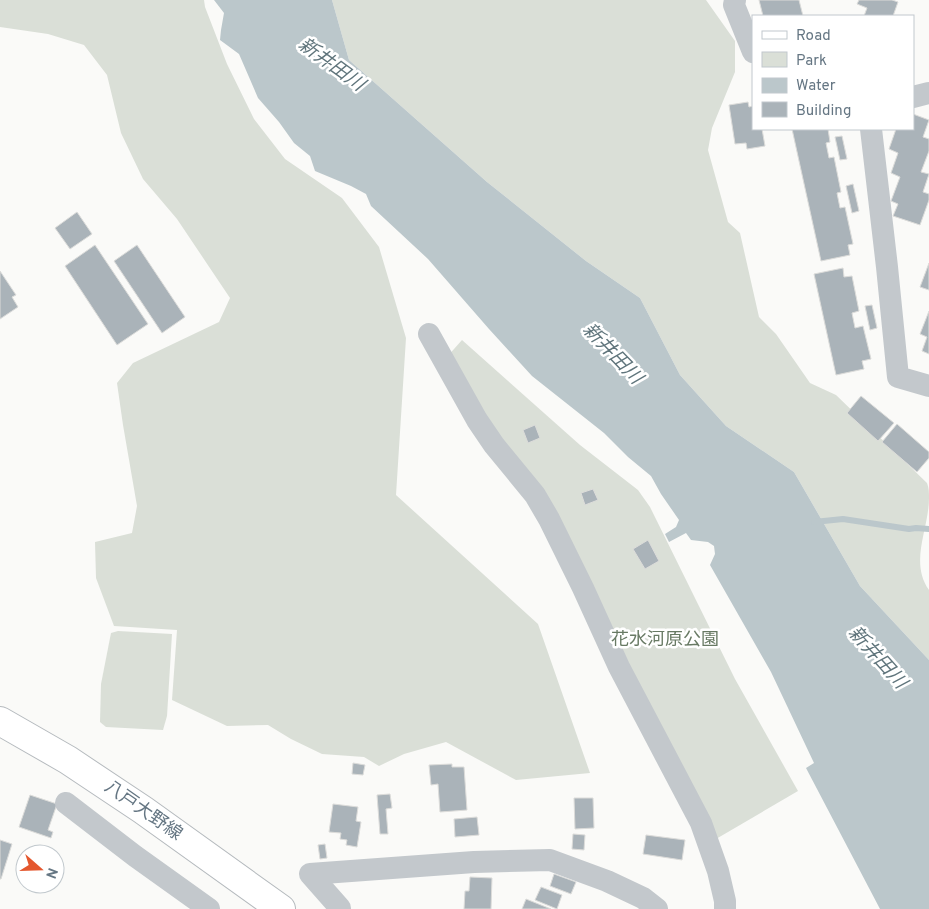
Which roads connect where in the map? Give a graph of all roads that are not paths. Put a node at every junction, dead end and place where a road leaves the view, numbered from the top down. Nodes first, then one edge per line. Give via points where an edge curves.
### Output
1 (735, 0) edge
2 (752, 50) edge
3 (929, 93) edge
4 (914, 97) edge
5 (871, 130) edge
6 (429, 334) dead end
7 (929, 386) edge
8 (0, 721) edge
9 (66, 803) dead end
10 (209, 909) edge
11 (281, 909) edge
12 (339, 909) edge
13 (657, 909) edge
14 (725, 909) edge

1 - 2 street via 734,5
3 - 4 street
5 - 7 street via 898,377
6 - 14 street via 477,420 535,495 549,520 619,667 701,823 718,870
8 - 11 main road, 八戸大野線 via 76,765
9 - 10 street
12 - 13 street via 310,874 550,860 607,881 643,898

